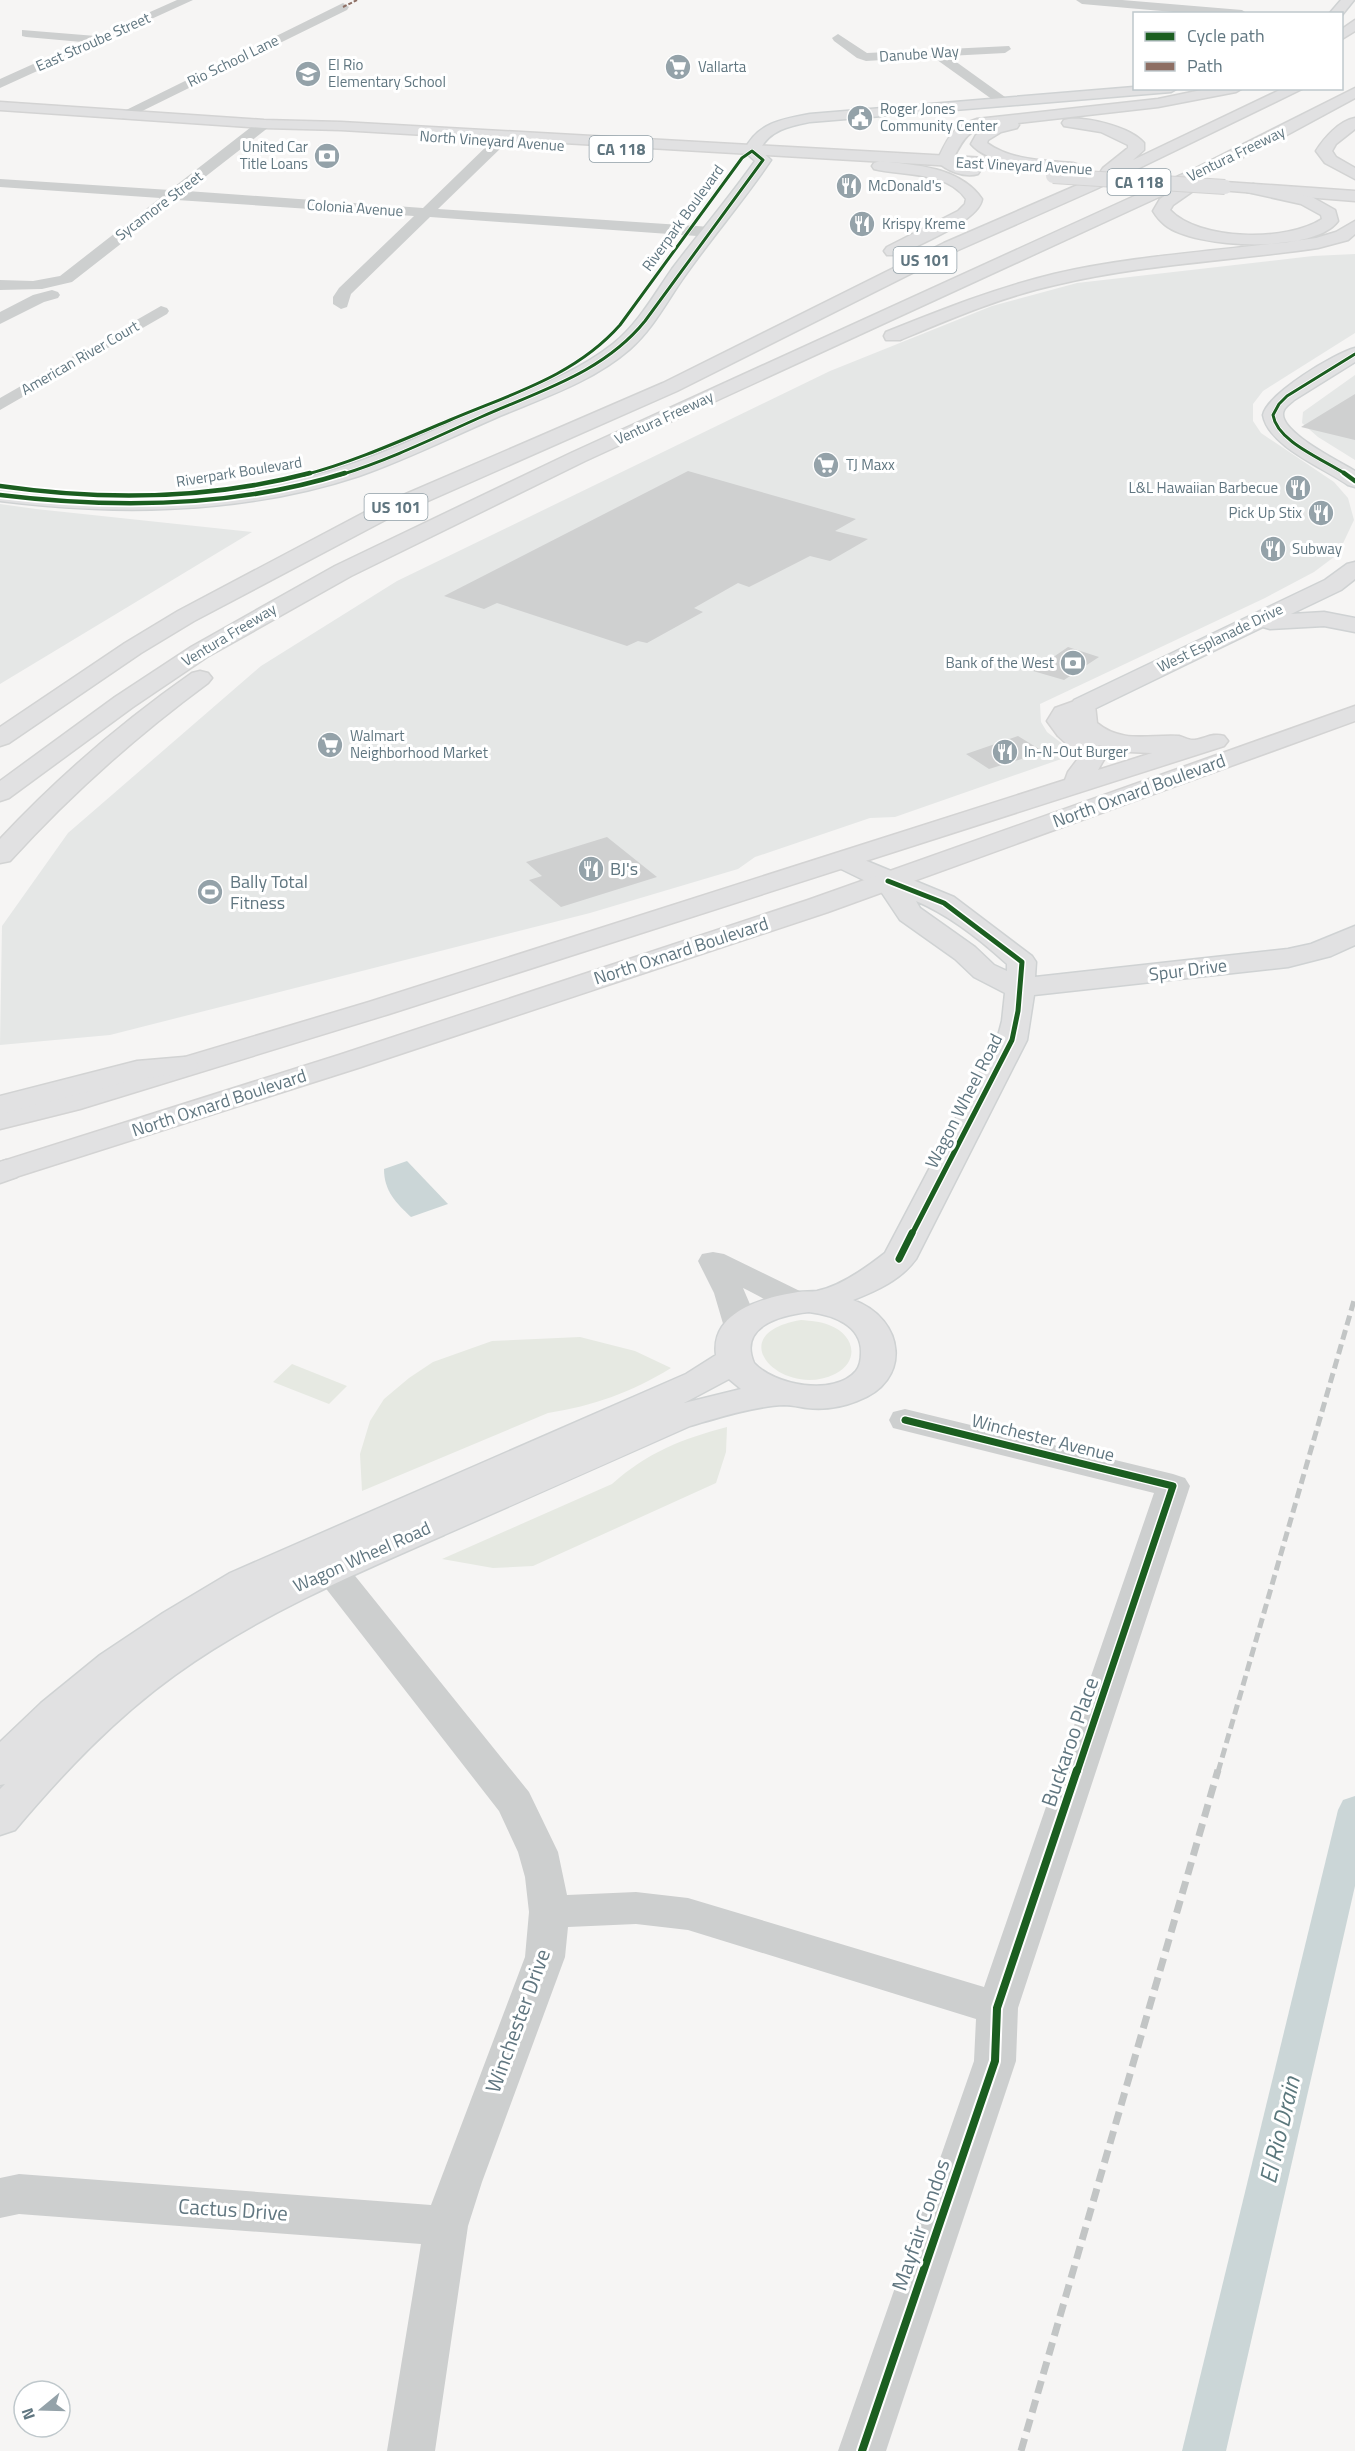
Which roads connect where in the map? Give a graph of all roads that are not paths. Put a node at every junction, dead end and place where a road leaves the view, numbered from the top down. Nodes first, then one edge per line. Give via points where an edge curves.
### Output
1 (187, 0) edge
2 (1083, 0) edge
3 (1348, 0) edge
4 (343, 7) dead end
5 (1219, 12) edge
6 (1337, 12) edge
7 (1355, 24) edge
8 (26, 33) dead end
9 (1343, 33) edge
10 (838, 38) dead end
11 (96, 40) junction
12 (1005, 48) dead end
13 (934, 52) junction
14 (0, 75) edge
15 (18, 76) junction
16 (0, 84) edge
17 (1147, 90) edge
18 (1226, 90) edge
19 (1293, 90) edge
20 (1355, 92) edge
21 (1005, 102) junction
22 (0, 106) edge
23 (123, 115) junction
24 (1355, 122) edge
25 (264, 124) junction
26 (592, 141) junction
27 (499, 142) junction
28 (752, 156) junction
29 (945, 161) junction
30 (880, 166) junction
31 (1073, 168) junction
32 (972, 171) junction
33 (1203, 171) junction
34 (1355, 174) edge
35 (1098, 182) junction
36 (0, 183) edge
37 (1248, 184) junction
38 (1352, 191) edge
39 (174, 195) junction
40 (426, 213) junction
41 (1355, 226) edge
42 (688, 231) junction
43 (711, 232) junction
44 (882, 257) dead end
45 (0, 285) edge
46 (52, 290) junction
47 (343, 298) dead end
48 (801, 303) dead end
49 (161, 311) dead end
50 (0, 319) edge
51 (876, 343) dead end
52 (1355, 354) edge
53 (834, 360) dead end
54 (670, 387) junction
55 (0, 404) edge
56 (652, 423) junction
57 (1355, 481) edge
58 (0, 486) edge
59 (0, 495) edge
60 (1355, 569) edge
61 (343, 571) junction
62 (1314, 593) junction
63 (1355, 614) edge
64 (1247, 625) junction
65 (1355, 625) edge
66 (133, 648) junction
67 (1355, 693) edge
68 (1083, 705) junction
69 (1355, 714) edge
70 (0, 720) edge
71 (0, 738) edge
72 (1210, 743) junction
73 (1076, 786) junction
74 (0, 793) edge
75 (0, 855) edge
76 (845, 860) junction
77 (888, 881) junction
78 (1355, 934) edge
79 (1018, 988) junction
80 (184, 1066) junction
81 (0, 1105) edge
82 (0, 1120) edge
83 (2, 1172) edge
84 (899, 1259) junction
85 (809, 1302) junction
86 (876, 1333) junction
87 (737, 1343) junction
88 (781, 1394) junction
89 (905, 1420) dead end
90 (1173, 1486) joint
91 (322, 1560) junction
92 (0, 1769) edge
93 (0, 1818) edge
94 (549, 1912) junction
95 (997, 2008) junction
96 (6, 2192) edge
97 (446, 2226) junction
98 (411, 2451) edge
99 (862, 2451) edge

1 - 11 street, East Stroube Street
2 - 5 street
3 - 6 main road
4 - 23 street, Rio School Lane
7 - 9 main road
8 - 11 street
10 - 13 street, Danube Way via 867,57
11 - 15 street, East Stroube Street
12 - 13 street, Danube Way
13 - 21 street
14 - 15 street
15 - 16 street, East Stroube Street
17 - 21 main road
18 - 29 main road via 1158,103 969,126 957,135
19 - 35 main road, Ventura Freeway / US 101
20 - 33 main road, Ventura Freeway / US 101
21 - 28 main road via 810,117 765,132 754,144
22 - 23 main road, North Vineyard Avenue / CA 118
23 - 25 main road, North Vineyard Avenue / CA 118
24 - 34 main road via 1329,141 1324,151 1330,160
25 - 26 main road, North Vineyard Avenue / CA 118
25 - 27 main road, North Vineyard Avenue / CA 118
25 - 39 street, Sycamore Street
26 - 27 main road
26 - 28 main road, North Vineyard Avenue / CA 118
27 - 28 main road, North Vineyard Avenue / CA 118
27 - 40 street
28 - 29 main road, North Vineyard Avenue / CA 118 via 782,152
28 - 30 main road, North Vineyard Avenue / CA 118
28 - 42 main road, Riverpark Boulevard
28 - 43 main road, Riverpark Boulevard
29 - 31 main road, East Vineyard Avenue / CA 118
29 - 32 main road
30 - 32 main road, North Vineyard Avenue / CA 118
30 - 44 main road via 945,178 966,188 974,200 964,214
31 - 35 main road via 997,155 980,144 981,138 996,129 1045,122 1086,124 1125,134 1136,142 1136,150
31 - 37 main road, East Vineyard Avenue / CA 118
32 - 37 main road, East Vineyard Avenue / CA 118, bridge via 1225,187
33 - 37 main road via 1199,179 1163,205 1161,211 1167,219 1199,232 1257,239 1310,234 1330,222 1329,213 1313,202
33 - 56 main road, Ventura Freeway / US 101
35 - 54 main road, Ventura Freeway / US 101 via 950,248
36 - 39 street, Colonia Avenue
37 - 38 main road, East Vineyard Avenue
39 - 40 street, Colonia Avenue
39 - 46 street, Sycamore Street
40 - 42 street, Colonia Avenue
40 - 47 street
41 - 51 main road via 1342,236 1318,243 1136,265 1035,284
42 - 43 street, Colonia Avenue
42 - 58 main road, Riverpark Boulevard via 620,325 597,349 564,370 362,456 273,482 187,493 75,495
43 - 59 main road, Riverpark Boulevard via 642,327 620,348 544,390 378,462 287,488 205,500 89,504
45 - 46 street
46 - 50 street, Sycamore Street
48 - 54 main road
49 - 55 street, American River Court
52 - 57 main road via 1287,396 1273,416 1281,432 1291,440
53 - 56 main road via 717,406
54 - 66 main road, Ventura Freeway / US 101 via 379,514 245,583
56 - 61 main road, Ventura Freeway / US 101
60 - 62 main road, West Esplanade Drive via 1340,582
61 - 74 main road, Ventura Freeway / US 101 via 199,652
61 - 75 main road via 160,706 75,781
62 - 63 main road
62 - 64 main road, West Esplanade Drive
64 - 65 main road via 1303,619
64 - 68 main road, West Esplanade Drive
66 - 70 main road
66 - 71 main road, Ventura Freeway / US 101
67 - 72 main road, North Oxnard Boulevard
68 - 72 main road via 1084,725 1105,740 1163,745
68 - 73 main road, West Esplanade Drive via 1064,712 1059,721 1093,756
69 - 77 main road, North Oxnard Boulevard
72 - 73 main road, North Oxnard Boulevard
73 - 76 main road, North Oxnard Boulevard
76 - 77 main road, Wagon Wheel Road
76 - 80 main road, North Oxnard Boulevard
77 - 79 main road, Wagon Wheel Road via 944,903 1005,947 1023,962
77 - 83 main road, North Oxnard Boulevard via 350,1061
78 - 79 main road, Spur Drive via 1321,950 1288,958
79 - 84 main road, Wagon Wheel Road via 1019,1012 1012,1040
80 - 81 main road via 137,1070
80 - 82 main road, North Oxnard Boulevard
84 - 85 main road, Wagon Wheel Road via 872,1280
84 - 86 main road, Wagon Wheel Road via 897,1277 883,1302
85 - 86 main road via 846,1310
85 - 87 main road via 774,1307 756,1315
85 - 87 street via 713,1261 739,1313
86 - 88 main road via 878,1361 870,1377 861,1384 824,1396
87 - 88 main road via 744,1374 758,1385
87 - 91 main road, Wagon Wheel Road via 699,1382
88 - 91 main road, Wagon Wheel Road via 722,1404 677,1418
89 - 90 street, Winchester Avenue
90 - 95 street, Buckaroo Place
91 - 92 main road, Wagon Wheel Road via 244,1583 136,1648 82,1690
91 - 93 main road, Wagon Wheel Road via 259,1604 186,1647 136,1684 90,1722
91 - 94 street, Winchester Drive via 515,1803 538,1852
94 - 95 street via 636,1908 688,1914
94 - 97 street, Winchester Drive via 545,1957
95 - 99 street, Mayfair Condos via 995,2061
96 - 97 street, Cactus Drive
97 - 98 street, Winchester Drive

